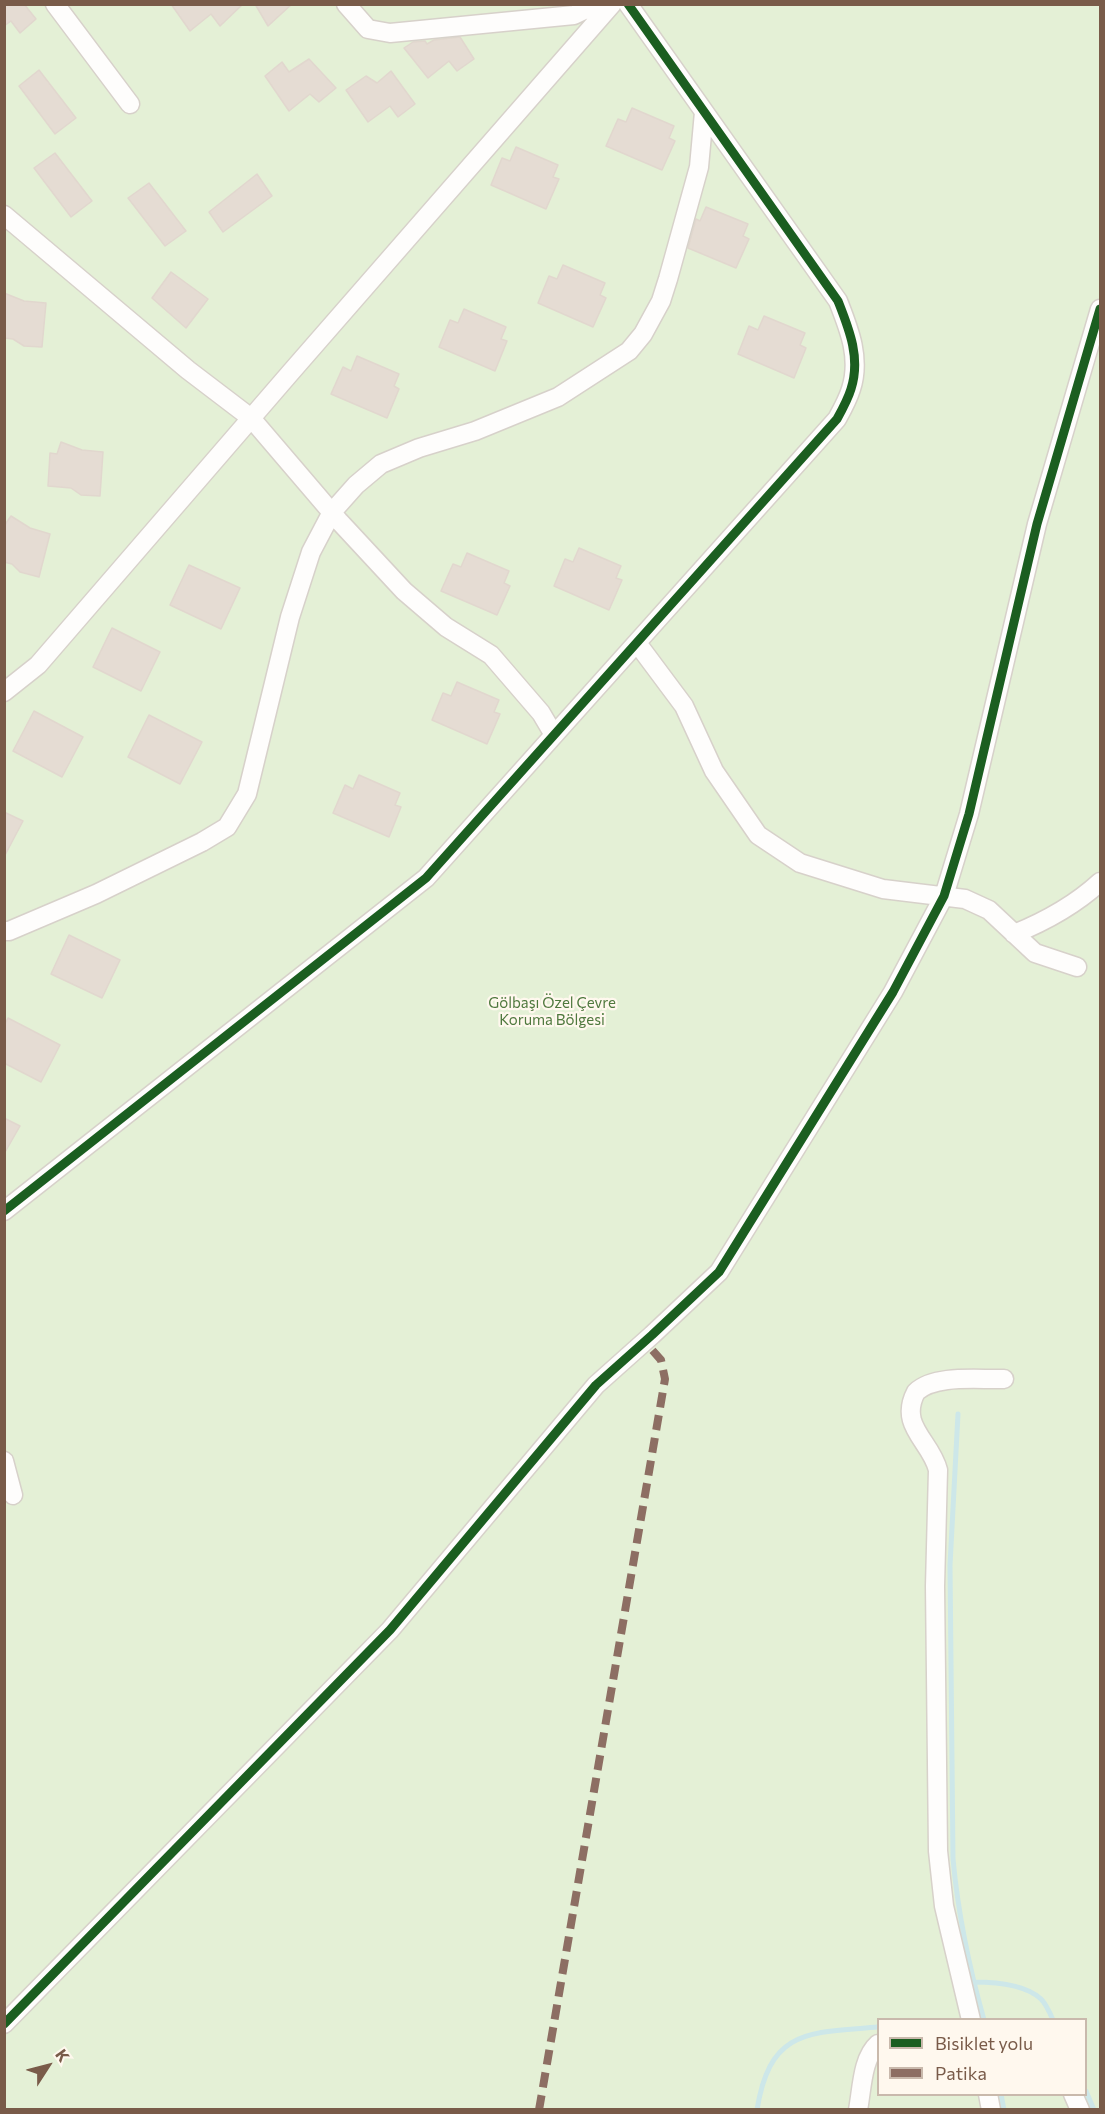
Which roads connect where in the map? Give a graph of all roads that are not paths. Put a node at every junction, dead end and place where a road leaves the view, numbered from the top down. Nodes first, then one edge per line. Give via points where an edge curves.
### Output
1 (55, 4) edge
2 (346, 4) edge
3 (597, 4) edge
4 (612, 4) edge
5 (628, 4) edge
6 (130, 104) dead end
7 (704, 112) junction
8 (4, 215) edge
9 (1101, 309) edge
10 (251, 418) junction
11 (332, 512) junction
12 (637, 643) junction
13 (4, 692) edge
14 (554, 735) junction
15 (1101, 882) edge
16 (944, 896) junction
17 (4, 931) edge
18 (1014, 934) junction
19 (1077, 967) dead end
20 (4, 1211) edge
21 (1004, 1379) dead end
22 (4, 1461) edge
23 (13, 1495) dead end
24 (970, 2016) edge
25 (4, 2024) edge
26 (877, 2046) edge
27 (858, 2109) edge

1 - 6 street
2 - 3 street via 368,29 390,33 574,15
4 - 10 street
5 - 7 street
7 - 11 street via 699,167 668,279 655,313 629,351 558,398 381,464
7 - 12 street via 838,301 856,361 851,389 837,419
8 - 10 street
9 - 16 street via 1037,524 969,814
10 - 11 street
10 - 13 street via 38,665
11 - 14 street via 426,612 491,655 541,713
11 - 17 street via 311,552 290,617 247,794 227,827 96,894
12 - 14 street
12 - 16 street via 684,706 714,771 758,835 800,863 883,889
14 - 20 street via 426,878
15 - 18 street via 1051,918
16 - 18 street via 965,899 989,910
16 - 25 street via 893,992 719,1272 596,1385 390,1630
18 - 19 street via 1035,953
21 - 24 street via 933,1382 916,1392 911,1412 914,1431 935,1459 938,1470 938,1851 944,1906
22 - 23 street
26 - 27 street via 866,2063

